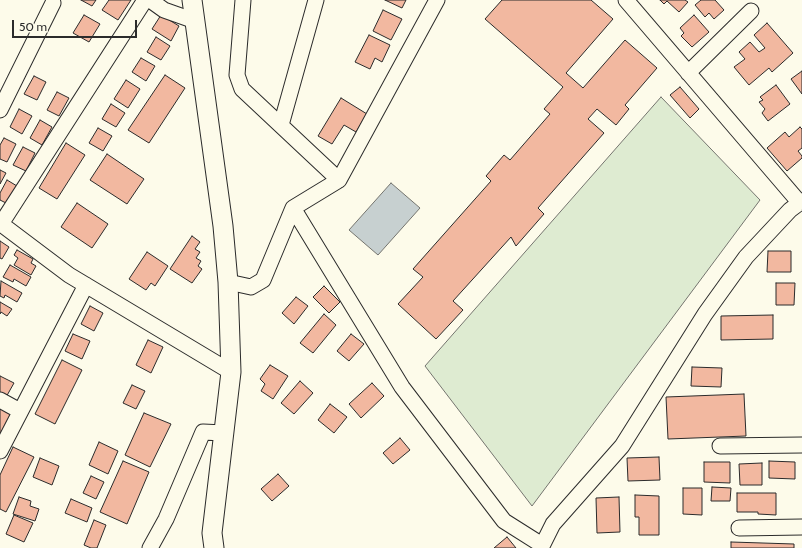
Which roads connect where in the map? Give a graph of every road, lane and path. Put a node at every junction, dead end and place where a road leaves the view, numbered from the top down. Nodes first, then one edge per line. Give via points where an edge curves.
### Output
1 (145, 0) edge
2 (150, 0) edge
3 (192, 0) edge
4 (243, 0) edge
5 (316, 0) edge
6 (436, 0) edge
7 (626, 0) edge
8 (53, 3) dead end
9 (751, 11) dead end
10 (195, 20) junction
11 (688, 73) junction
12 (0, 110) edge
13 (281, 125) junction
14 (339, 180) junction
15 (801, 202) edge
16 (293, 208) junction
17 (1, 224) edge
18 (228, 282) junction
19 (86, 285) junction
20 (231, 372) junction
21 (0, 400) edge
22 (20, 411) junction
23 (224, 433) junction
24 (802, 445) edge
25 (720, 446) dead end
26 (0, 451) edge
27 (802, 527) edge
28 (739, 528) dead end
29 (541, 546) edge
30 (150, 548) edge
31 (214, 548) edge

1 - 17 street
2 - 10 street via 164,10
3 - 10 street
4 - 13 street via 237,75 242,89
5 - 13 street
6 - 14 street
7 - 11 street
8 - 12 street
9 - 11 street
10 - 18 street via 220,202
11 - 15 street
13 - 14 street
14 - 16 street
15 - 29 street via 790,210 746,257 705,314 622,446 553,524
16 - 18 street via 263,280 251,287
16 - 29 street via 402,387 504,521
17 - 19 street
18 - 20 street
19 - 20 street
19 - 22 street
20 - 23 street
21 - 22 street
22 - 26 street
23 - 30 street via 203,432 166,519
23 - 31 street via 212,533
24 - 25 street
27 - 28 street

